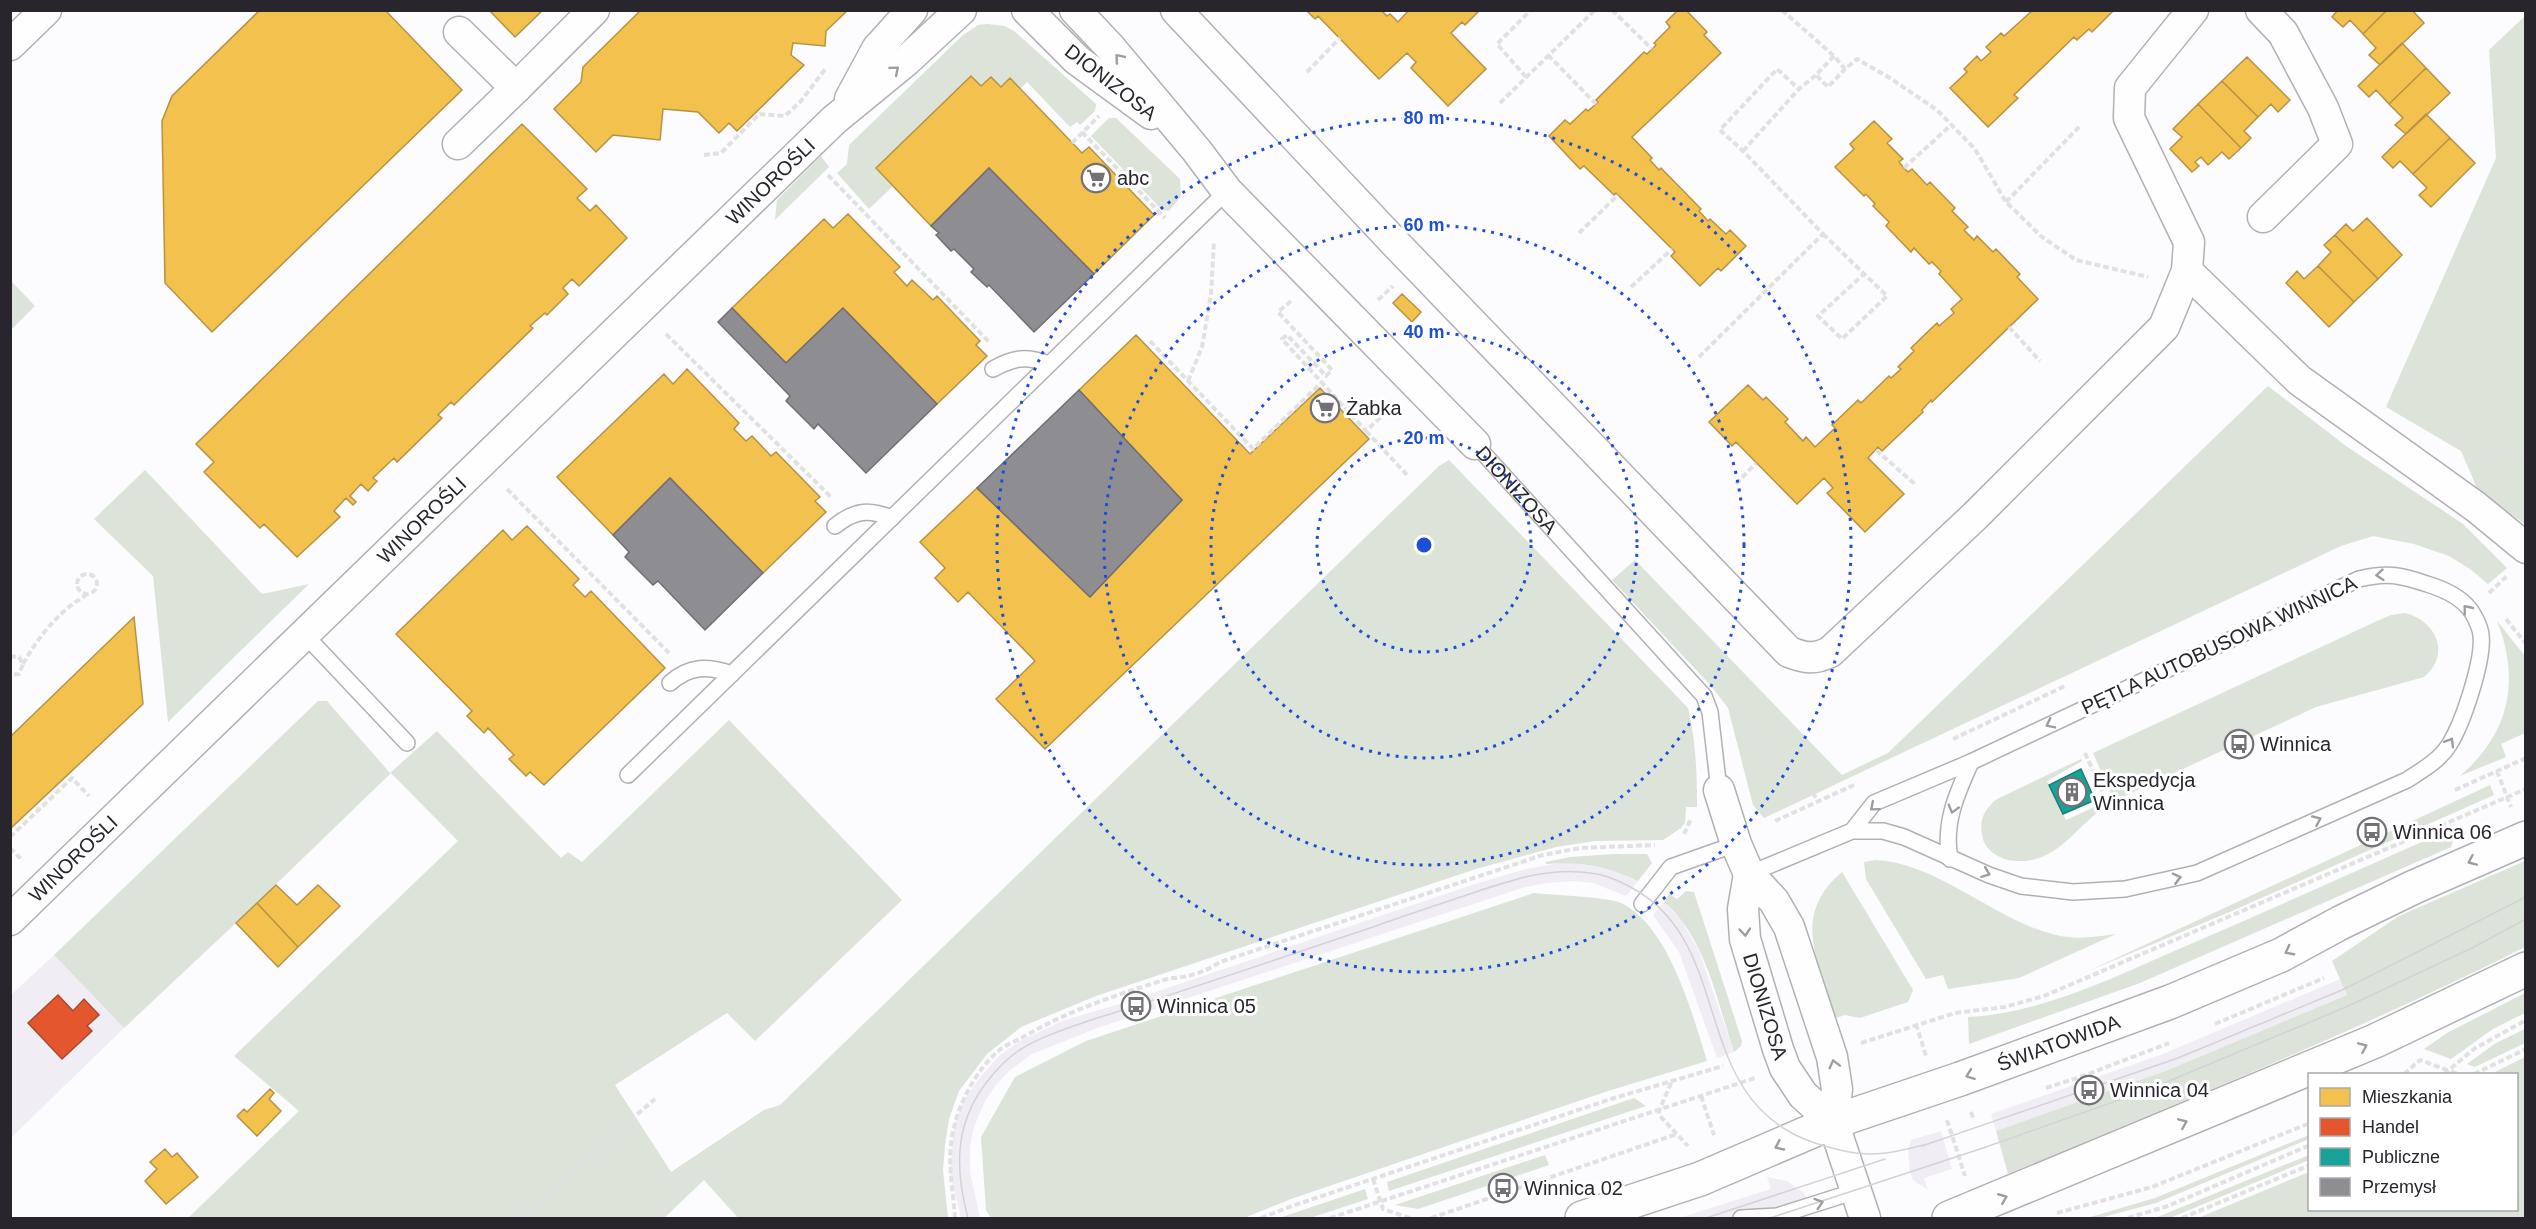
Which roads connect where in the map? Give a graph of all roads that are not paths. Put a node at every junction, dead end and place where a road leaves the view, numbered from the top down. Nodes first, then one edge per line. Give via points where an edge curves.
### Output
1 (46, 10) edge
2 (594, 10) edge
3 (912, 10) edge
4 (961, 10) edge
5 (1027, 10) edge
6 (1075, 10) edge
7 (1176, 10) edge
8 (2193, 10) edge
9 (2261, 10) edge
10 (459, 32) dead end
11 (10, 45) edge
12 (516, 88) junction
13 (834, 120) junction
14 (458, 144) dead end
15 (1197, 152) junction
16 (1227, 191) junction
17 (2263, 217) dead end
18 (2187, 271) junction
19 (1049, 364) junction
20 (993, 369) dead end
21 (1475, 444) joint
22 (892, 518) junction
23 (835, 526) dead end
24 (2526, 548) edge
25 (305, 635) junction
26 (732, 674) junction
27 (670, 683) dead end
28 (407, 743) dead end
29 (1971, 762) junction
30 (628, 775) dead end
31 (1719, 790) joint
32 (1852, 831) junction
33 (2526, 838) edge
34 (1736, 844) junction
35 (1950, 859) junction
36 (1749, 874) junction
37 (1642, 904) dead end
38 (10, 920) edge
39 (2526, 969) edge
40 (1833, 1122) junction
41 (1860, 1205) edge
42 (1582, 1218) edge
43 (1742, 1218) edge
44 (1948, 1218) edge

1 - 11 street
2 - 12 street
3 - 13 street, WINOROŚLI via 877,49
13 -> 4 street, WINOROŚLI
5 - 15 street, DIONIZOSA via 1077,60
15 -> 6 street, DIONIZOSA
7 - 18 street via 1789,652 1802,657 1817,659 1830,652 1975,516 2164,327
8 - 18 street via 2130,88 2128,118 2188,242
9 - 17 street via 2283,33 2323,108 2337,144
10 - 12 street
12 - 14 street
13 - 25 street, WINOROŚLI
15 - 16 street, DIONIZOSA
16 - 19 lane
16 - 21 street, DIONIZOSA
18 - 24 street via 2299,380 2499,523
19 - 20 lane via 1023,357
19 - 22 lane
21 - 31 lane, DIONIZOSA via 1704,696 1710,712
22 - 23 lane via 874,511 851,516
22 - 26 lane
25 - 28 lane
25 - 38 street, WINOROŚLI
26 - 27 lane via 715,668 695,668
26 - 30 lane
29 -> 32 lane, PĘTLA AUTOBUSOWA WINNICA via 1874,803
29 -> 35 lane via 1950,819
35 -> 29 lane, PĘTLA AUTOBUSOWA WINNICA via 2021,886 2073,892 2125,889 2197,873 2407,780 2431,765 2449,746 2464,714 2481,635 2468,606 2437,587 2399,575 2359,579
31 - 34 street, DIONIZOSA
32 - 35 lane, PĘTLA AUTOBUSOWA WINNICA via 1883,831 1905,837
32 - 36 lane
33 -> 40 street, ŚWIATOWIDA via 2340,922 2281,955 2170,1002
34 - 36 street, DIONIZOSA
34 - 37 lane via 1671,867
40 -> 36 street, DIONIZOSA via 1836,1072 1789,927 1774,901
36 -> 40 street, DIONIZOSA via 1743,909 1745,939 1778,1049 1803,1095
44 -> 39 street via 2365,1046
40 - 41 street, DIONIZOSA
40 -> 42 street, ŚWIATOWIDA via 1726,1170
43 -> 41 lane

